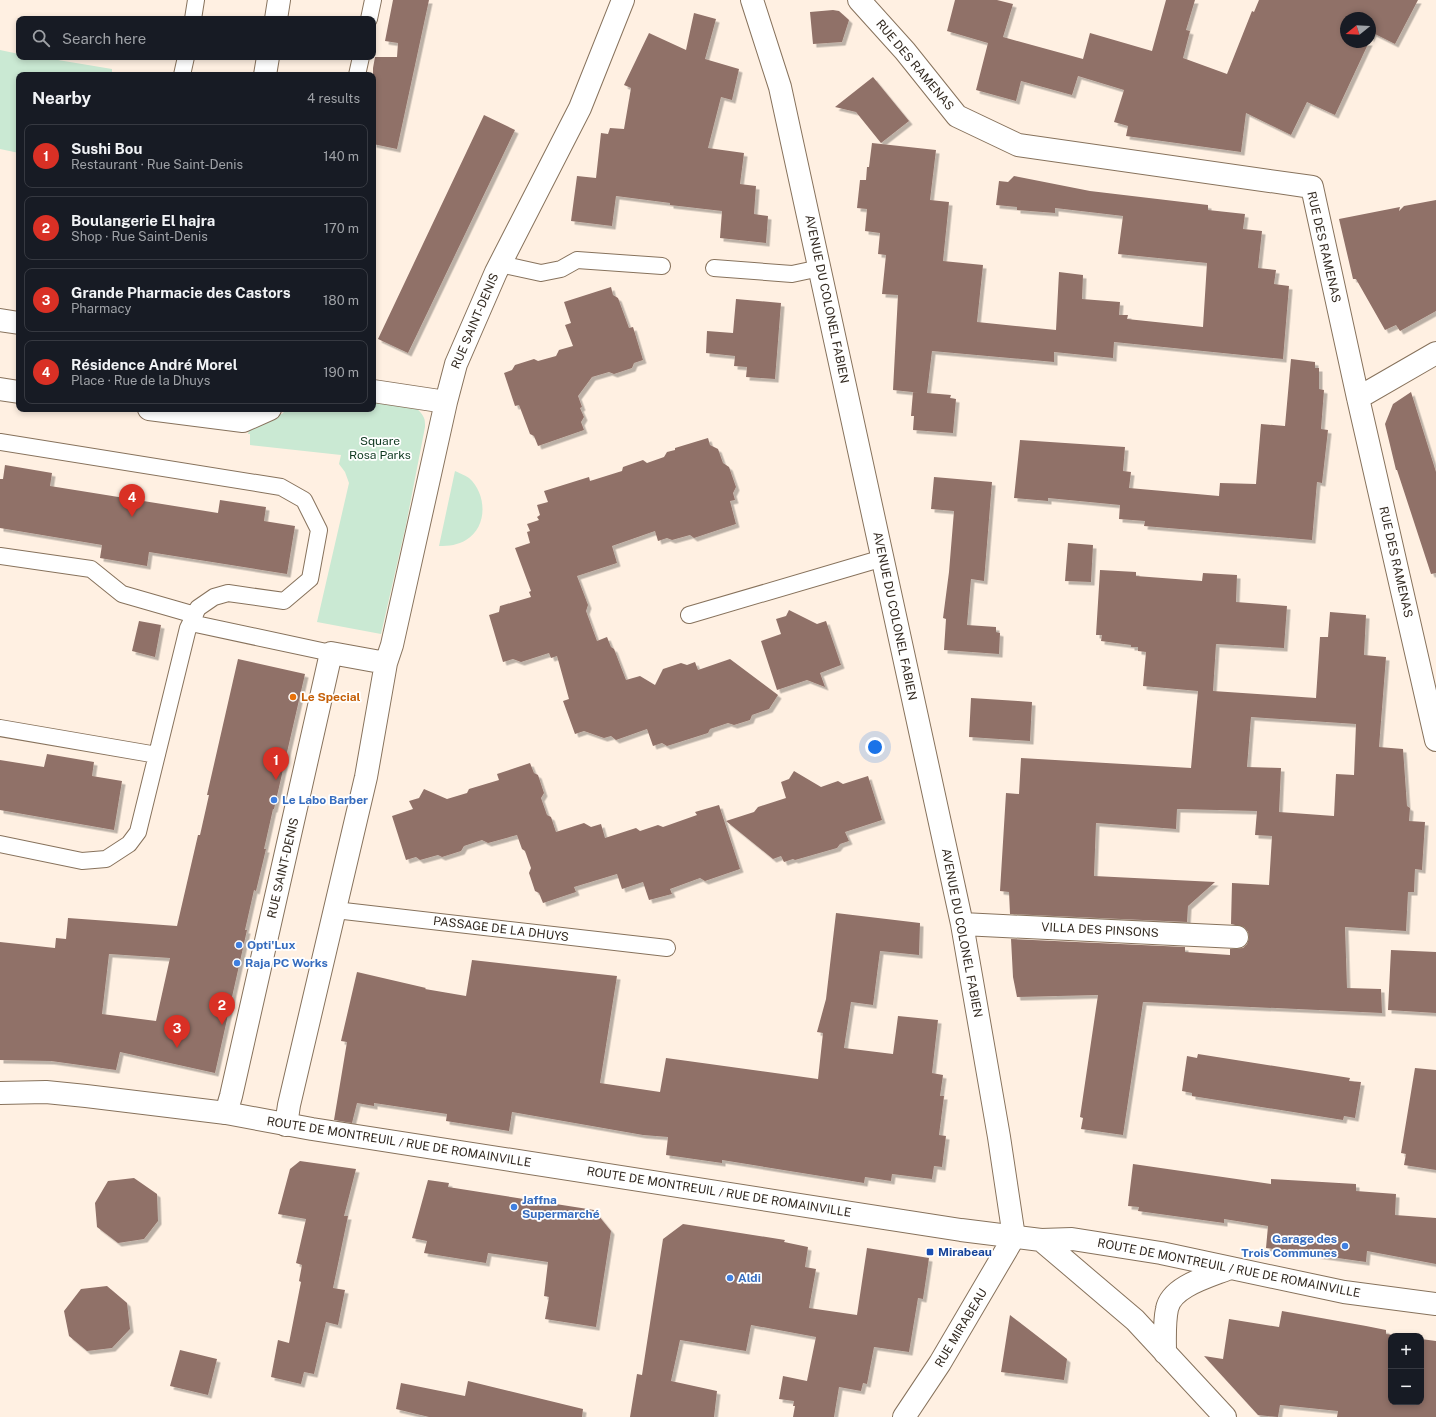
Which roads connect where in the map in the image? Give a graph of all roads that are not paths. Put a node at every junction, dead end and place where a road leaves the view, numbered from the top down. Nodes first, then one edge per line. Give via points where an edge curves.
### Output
1 (196, 0) edge
2 (279, 0) edge
3 (372, 0) edge
4 (623, 0) edge
5 (752, 0) edge
6 (859, 0) edge
7 (193, 16) edge
8 (276, 16) edge
9 (369, 16) edge
10 (185, 60) edge
11 (268, 60) edge
12 (360, 60) edge
13 (183, 72) edge
14 (266, 72) edge
15 (358, 72) edge
16 (500, 264) junction
17 (662, 266) dead end
18 (714, 268) dead end
19 (820, 268) junction
20 (0, 320) edge
21 (16, 323) edge
22 (1436, 353) edge
23 (0, 389) edge
24 (376, 391) edge
25 (16, 392) edge
26 (1358, 398) junction
27 (446, 402) junction
28 (172, 412) edge
29 (263, 412) edge
30 (0, 442) edge
31 (0, 556) edge
32 (883, 558) junction
33 (689, 615) dead end
34 (193, 619) junction
35 (330, 653) junction
36 (386, 663) junction
37 (0, 728) edge
38 (1436, 740) edge
39 (157, 754) junction
40 (0, 844) edge
41 (335, 910) junction
42 (962, 924) junction
43 (1237, 937) dead end
44 (668, 948) dead end
45 (0, 1093) edge
46 (226, 1113) junction
47 (286, 1125) junction
48 (1014, 1237) junction
49 (1041, 1240) junction
50 (1230, 1268) junction
51 (1436, 1304) edge
52 (1165, 1353) junction
53 (904, 1417) edge
54 (1225, 1417) edge

1 - 7 lane
2 - 8 street
3 - 9 lane
4 - 16 street, RUE SAINT-DENIS via 580,108
5 - 19 street, AVENUE DU COLONEL FABIEN via 780,87
6 - 26 street, RUE DES RAMENAS via 905,51 957,116 1018,145 1312,187
10 - 13 lane
11 - 14 street
12 - 15 lane
16 - 17 lane via 540,274 561,269 576,260
16 - 27 street, RUE SAINT-DENIS via 456,364
18 - 19 lane via 792,274
19 - 32 street, AVENUE DU COLONEL FABIEN
20 - 21 street
22 - 26 street
23 - 25 street
24 - 27 street
26 - 38 street, RUE DES RAMENAS
27 - 36 street, RUE SAINT-DENIS
28 - 29 street via 243,421
30 - 34 lane via 281,487 304,500 320,530 310,578 284,601 228,592 214,597 198,608
31 - 34 lane via 91,569 122,594
32 - 33 lane
32 - 42 street, AVENUE DU COLONEL FABIEN
34 - 35 lane
34 - 39 lane via 188,628
35 - 36 street
35 - 46 street, RUE SAINT-DENIS
36 - 41 street, RUE SAINT-DENIS via 366,777
37 - 39 lane
39 - 40 lane via 138,832 128,844 106,859 82,861
41 - 44 lane, PASSAGE DE LA DHUYS
41 - 47 street, RUE SAINT-DENIS
42 - 43 street, VILLA DES PINSONS
42 - 48 street, AVENUE DU COLONEL FABIEN
45 - 46 street, ROUTE DE MONTREUIL / RUE DE ROMAINVILLE via 46,1092
46 - 47 street, ROUTE DE MONTREUIL / RUE DE ROMAINVILLE
47 - 48 street, ROUTE DE MONTREUIL / RUE DE ROMAINVILLE
48 - 49 street, ROUTE DE MONTREUIL / RUE DE ROMAINVILLE
48 - 53 street, RUE MIRABEAU via 940,1363
49 - 50 street, ROUTE DE MONTREUIL / RUE DE ROMAINVILLE via 1072,1239 1161,1253
49 - 52 street via 1135,1320
50 - 51 street, ROUTE DE MONTREUIL / RUE DE ROMAINVILLE via 1344,1292
50 - 52 street via 1183,1287 1174,1296 1167,1308
52 - 54 street

